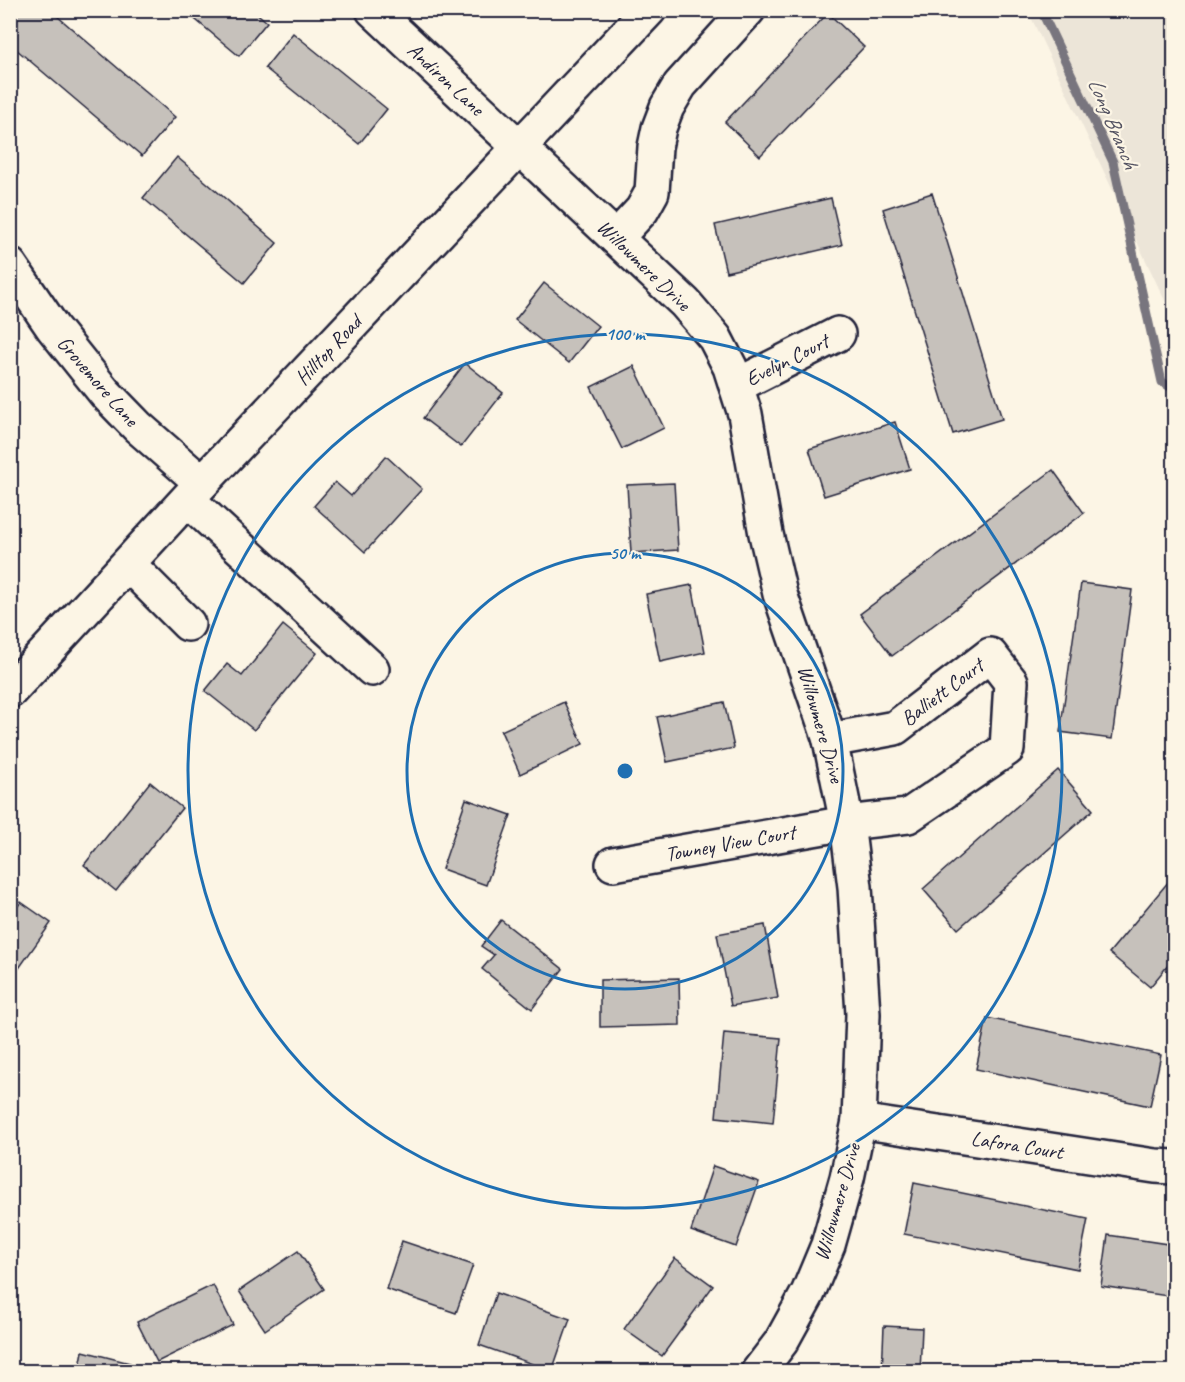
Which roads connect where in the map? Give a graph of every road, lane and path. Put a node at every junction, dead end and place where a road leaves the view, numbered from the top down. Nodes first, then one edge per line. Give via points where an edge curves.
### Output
1 (373, 10) edge
2 (649, 10) edge
3 (748, 10) edge
4 (520, 148) junction
5 (616, 238) junction
6 (10, 265) edge
7 (838, 334) dead end
8 (736, 386) junction
9 (195, 492) junction
10 (128, 564) junction
11 (188, 624) dead end
12 (372, 669) dead end
13 (10, 692) edge
14 (830, 740) junction
15 (848, 823) junction
16 (613, 864) dead end
17 (859, 1121) junction
18 (1174, 1167) edge
19 (758, 1371) edge

1 - 4 street, Andiron Lane
2 - 4 street, Hilltop Road
3 - 5 street via 680,85 667,106 654,147 652,192 642,210
4 - 5 street, Willowmere Drive
4 - 9 street, Hilltop Road
5 - 8 street, Willowmere Drive via 685,303 715,339
6 - 9 street, Grovemore Lane via 52,328
7 - 8 street, Evelyn Court
8 - 14 street, Willowmere Drive via 745,414 780,594
9 - 10 street, Hilltop Road
9 - 12 street, Grovemore Lane
10 - 11 street
10 - 13 street, Hilltop Road
14 - 15 street, Willowmere Drive
14 - 15 street, Balliett Court via 895,728 990,655 1011,682 1007,749 908,816
15 - 16 street, Towney View Court
15 - 17 street, Willowmere Drive via 863,1014
17 - 18 street, Lafora Court
17 - 19 street, Willowmere Drive via 828,1245 781,1342

